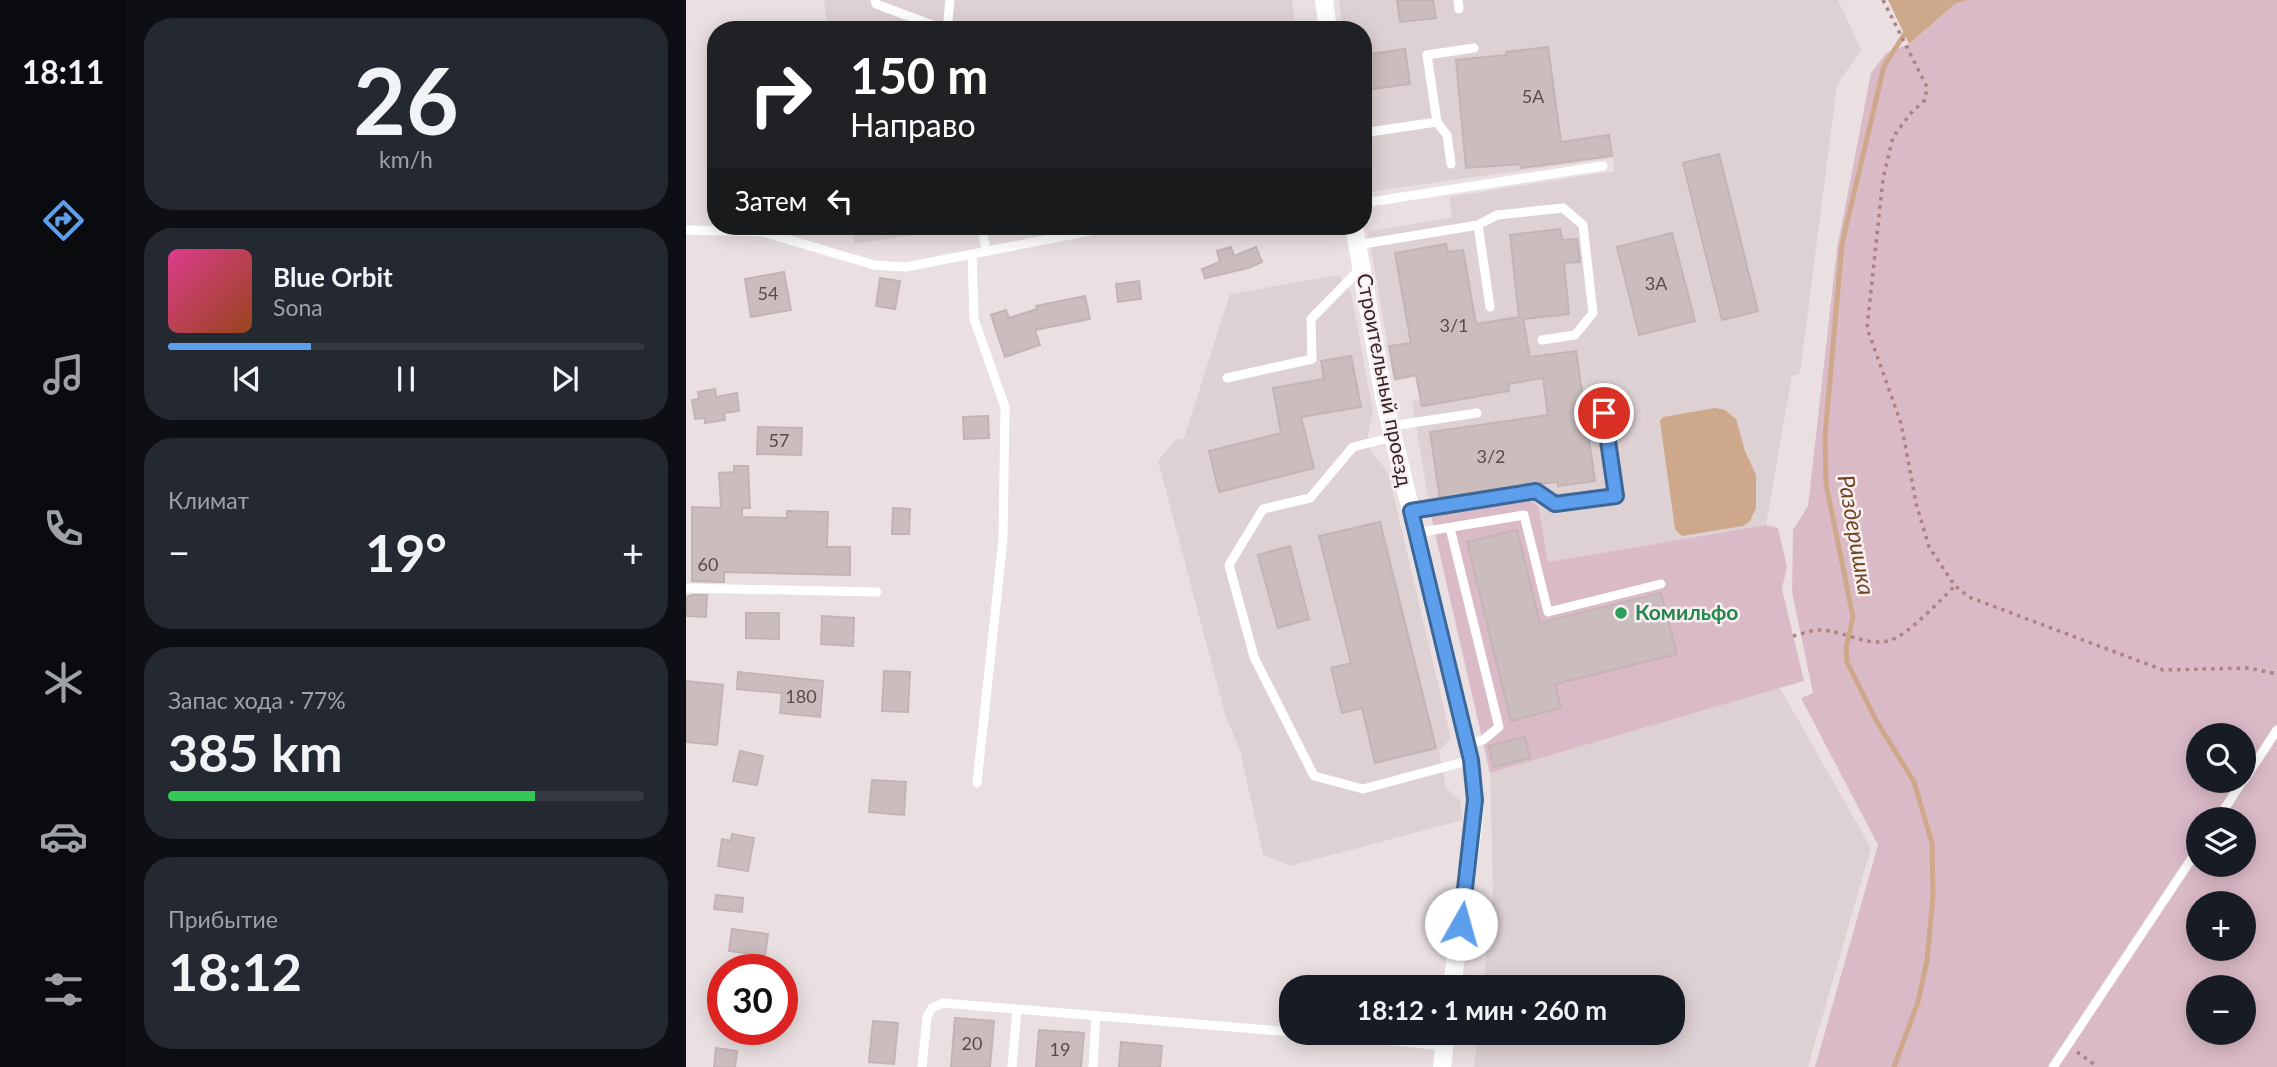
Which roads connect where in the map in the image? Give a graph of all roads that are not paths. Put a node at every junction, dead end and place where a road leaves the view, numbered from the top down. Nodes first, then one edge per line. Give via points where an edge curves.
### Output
1 (875, 0) edge
2 (950, 0) edge
3 (1324, 0) edge
4 (922, 21) edge
5 (947, 21) edge
6 (1327, 21) edge
7 (1474, 48) dead end
8 (1437, 122) junction
9 (1372, 132) edge
10 (1451, 164) dead end
11 (1603, 166) dead end
12 (1372, 202) edge
13 (1478, 225) junction
14 (686, 230) edge
15 (707, 231) edge
16 (774, 235) edge
17 (983, 235) edge
18 (1071, 235) edge
19 (1355, 235) edge
20 (1357, 245) junction
21 (986, 252) junction
22 (972, 255) junction
23 (1361, 267) junction
24 (1490, 307) dead end
25 (1542, 340) dead end
26 (1227, 378) dead end
27 (1604, 413) dead end
28 (1477, 414) dead end
29 (1392, 432) junction
30 (1411, 511) junction
31 (1450, 528) junction
32 (1416, 533) junction
33 (1661, 584) dead end
34 (686, 588) edge
35 (877, 592) dead end
36 (2277, 730) edge
37 (1469, 752) junction
38 (2256, 762) edge
39 (977, 783) dead end
40 (2186, 867) edge
41 (1454, 975) edge
42 (1017, 1009) junction
43 (1096, 1015) junction
44 (1279, 1031) edge
45 (1445, 1045) edge
46 (922, 1067) edge
47 (1012, 1067) edge
48 (1093, 1067) edge
49 (1442, 1067) edge
50 (2053, 1067) edge

1 - 4 lane
2 - 5 lane
3 - 6 street
7 - 8 lane via 1427,55
8 - 9 lane
8 - 10 lane via 1447,135
11 - 12 lane
13 - 20 lane
13 - 24 lane
13 - 25 lane via 1497,215 1563,208 1583,225 1593,313 1575,335
14 - 15 lane
16 - 22 lane via 874,265 906,267
17 - 21 lane
18 - 21 lane
19 - 20 street, Строительный проезд
20 - 23 street, Строительный проезд
21 - 22 lane
22 - 39 lane via 974,319 1005,407 1003,539
23 - 26 lane via 1311,319 1312,359
23 - 29 street, Строительный проезд
27 - 30 lane via 1616,496 1555,504 1536,491
28 - 29 lane
29 - 30 street, Строительный проезд
29 - 37 lane via 1353,447 1310,498 1263,509 1229,565 1254,657 1314,776 1363,789
30 - 32 street, Строительный проезд
31 - 32 lane
31 - 33 lane via 1524,515 1548,612
31 - 37 lane via 1499,727
32 - 37 street, Строительный проезд
34 - 35 lane
36 - 38 lane
37 - 41 street, Строительный проезд via 1475,800
40 - 50 lane
42 - 43 lane
42 - 46 lane via 943,1003 932,1008
42 - 47 lane
43 - 44 lane
43 - 48 lane
45 - 49 street

